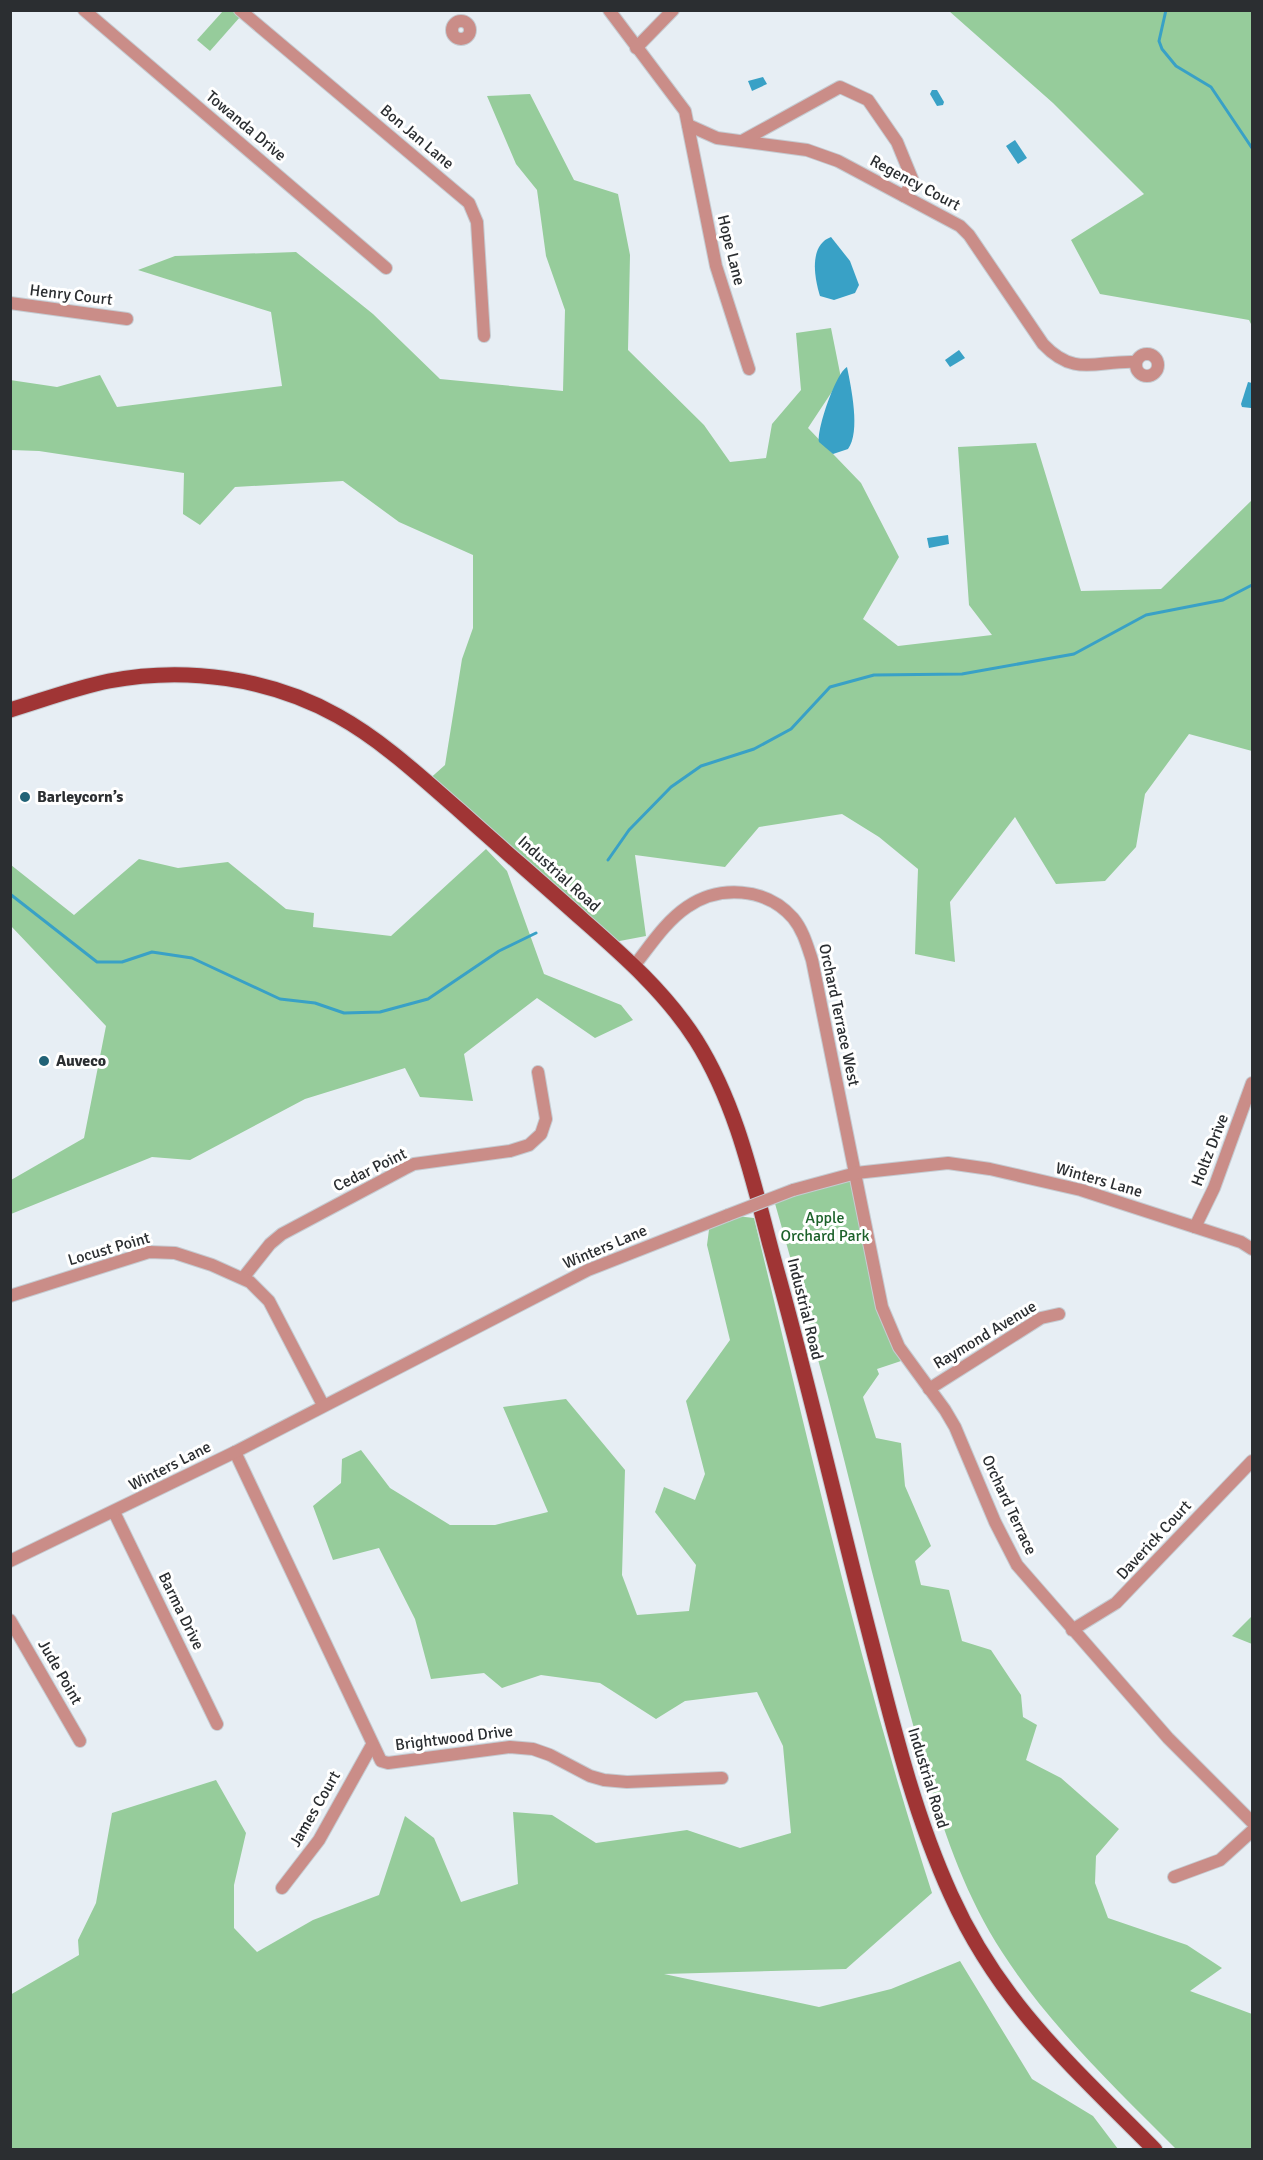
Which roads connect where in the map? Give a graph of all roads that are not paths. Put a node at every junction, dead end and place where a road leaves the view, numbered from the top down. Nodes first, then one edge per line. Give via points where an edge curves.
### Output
1 (84, 10) edge
2 (240, 10) edge
3 (609, 10) edge
4 (673, 10) edge
5 (636, 48) junction
6 (690, 131) junction
7 (742, 141) junction
8 (904, 196) junction
9 (386, 268) dead end
10 (10, 303) edge
11 (127, 319) dead end
12 (484, 336) dead end
13 (1136, 363) dead end
14 (749, 369) dead end
15 (10, 710) edge
16 (634, 966) junction
17 (538, 1072) dead end
18 (1252, 1083) edge
19 (856, 1173) junction
20 (1195, 1227) junction
21 (1252, 1249) edge
22 (243, 1278) junction
23 (10, 1296) edge
24 (1059, 1314) dead end
25 (929, 1389) junction
26 (323, 1405) junction
27 (235, 1452) junction
28 (1252, 1461) edge
29 (114, 1512) junction
30 (10, 1561) edge
31 (10, 1620) edge
32 (1072, 1630) junction
33 (217, 1724) dead end
34 (80, 1741) dead end
35 (372, 1745) junction
36 (722, 1778) dead end
37 (1252, 1822) edge
38 (1252, 1831) edge
39 (1174, 1877) dead end
40 (282, 1888) dead end
41 (1155, 2150) edge

1 - 9 street, Towanda Drive
2 - 12 street, Bon Jan Lane via 469,203 477,222
3 - 5 street, Hope Lane
4 - 5 street
5 - 6 street, Hope Lane via 679,99
6 - 7 street, Regency Court
6 - 14 street, Hope Lane via 716,266
7 - 8 street, Regency Court via 816,153
7 - 8 street via 840,87 868,100 897,142 913,181
8 - 13 street, Regency Court via 960,226 969,235 1054,356 1083,366
10 - 11 street, Henry Court
15 - 16 main road, Industrial Road via 99,683 176,675 245,682 316,706 354,727 426,782
16 - 19 street, Orchard Terrace West via 671,921 706,897 740,892 756,895 792,917 806,939 812,960
16 - 41 main road, Industrial Road via 696,1040 723,1089 736,1124 888,1710 912,1792 950,1892 967,1930 1027,2019
17 - 22 street, Cedar Point via 546,1119 541,1134 529,1145 404,1169 282,1234
18 - 20 street, Holtz Drive via 1214,1188
19 - 20 street, Winters Lane via 931,1163 966,1165 1081,1190
19 - 25 street, Orchard Terrace via 887,1322 899,1347
19 - 26 street, Winters Lane, bridge via 793,1190 588,1270
20 - 21 street, Winters Lane
22 - 23 street, Locust Point via 194,1258 160,1251 128,1257
22 - 26 street, Locust Point via 269,1301
24 - 25 street, Raymond Avenue via 1041,1318
25 - 32 street, Orchard Terrace via 955,1427 994,1522 1017,1565
26 - 27 street, Winters Lane
27 - 29 street, Winters Lane
27 - 35 street, Brightwood Drive
28 - 32 street, Daverick Court via 1116,1603
29 - 30 street, Winters Lane
29 - 33 street, Barma Drive
31 - 34 street, Jude Point
32 - 37 street, Orchard Terrace via 1168,1738
35 - 36 street, Brightwood Drive via 381,1761 388,1763 510,1747 533,1749 604,1780
35 - 40 street, James Court via 318,1840
38 - 39 street via 1220,1860

